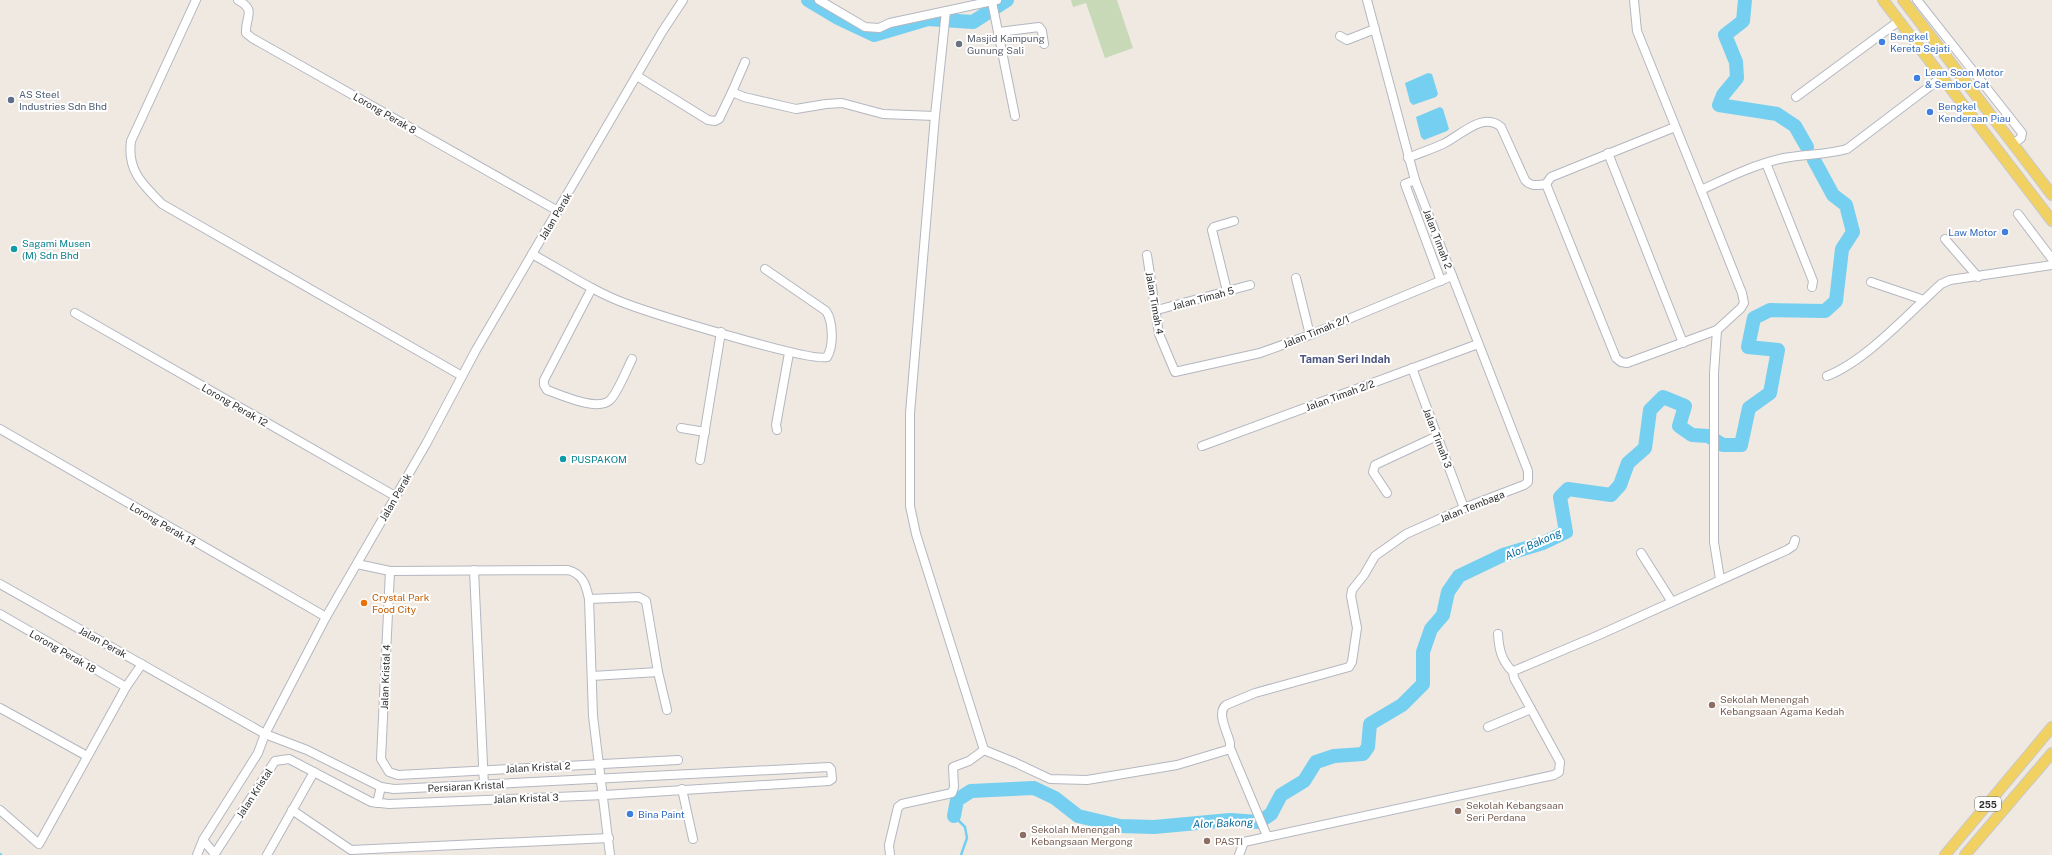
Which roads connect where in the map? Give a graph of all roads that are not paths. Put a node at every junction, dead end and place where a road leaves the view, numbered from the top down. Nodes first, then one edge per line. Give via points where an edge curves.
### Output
1 (196, 0) edge
2 (238, 0) edge
3 (683, 0) edge
4 (819, 0) edge
5 (1368, 0) edge
6 (1634, 0) edge
7 (1884, 0) edge
8 (1903, 0) edge
9 (1917, 0) edge
10 (994, 2) edge
11 (945, 17) junction
12 (1899, 21) junction
13 (1375, 29) junction
14 (999, 32) junction
15 (1340, 36) dead end
16 (1044, 44) dead end
17 (745, 62) dead end
18 (637, 76) junction
19 (1942, 76) junction
20 (732, 92) junction
21 (1796, 97) dead end
22 (935, 116) junction
23 (1015, 116) dead end
24 (1676, 127) junction
25 (2013, 144) junction
26 (1608, 153) junction
27 (1408, 158) junction
28 (1766, 163) junction
29 (1415, 180) junction
30 (1546, 184) junction
31 (1701, 190) junction
32 (2052, 195) edge
33 (558, 211) junction
34 (2018, 214) dead end
35 (1234, 221) dead end
36 (2052, 221) edge
37 (1945, 239) dead end
38 (532, 254) junction
39 (1147, 255) dead end
40 (2052, 259) edge
41 (2052, 265) edge
42 (764, 269) dead end
43 (1452, 276) junction
44 (1978, 277) junction
45 (1296, 278) dead end
46 (1441, 281) junction
47 (1871, 282) dead end
48 (1250, 285) dead end
49 (1812, 287) dead end
50 (592, 288) junction
51 (1226, 291) junction
52 (1924, 300) junction
53 (1156, 310) junction
54 (75, 313) dead end
55 (1718, 330) junction
56 (722, 332) junction
57 (1310, 335) junction
58 (1683, 343) junction
59 (1478, 344) junction
60 (789, 353) junction
61 (632, 359) dead end
62 (1412, 368) junction
63 (1175, 372) joint
64 (462, 376) junction
65 (1827, 376) dead end
66 (681, 428) dead end
67 (0, 430) edge
68 (777, 430) dead end
69 (705, 432) junction
70 (1437, 436) junction
71 (1202, 446) dead end
72 (700, 460) dead end
73 (1528, 471) joint
74 (1387, 493) dead end
75 (395, 496) junction
76 (1464, 508) junction
77 (1796, 540) dead end
78 (1642, 553) dead end
79 (357, 564) junction
80 (474, 570) junction
81 (390, 571) junction
82 (1720, 579) junction
83 (0, 584) edge
84 (589, 599) junction
85 (1672, 602) junction
86 (0, 614) edge
87 (326, 617) junction
88 (1498, 634) dead end
89 (142, 664) junction
90 (658, 672) junction
91 (1514, 672) junction
92 (592, 676) junction
93 (126, 686) junction
94 (0, 708) edge
95 (1531, 709) junction
96 (667, 710) dead end
97 (1488, 727) dead end
98 (2052, 727) edge
99 (265, 734) junction
100 (1230, 748) junction
101 (984, 750) junction
102 (2052, 753) edge
103 (87, 756) junction
104 (678, 760) dead end
105 (599, 764) junction
106 (483, 771) junction
107 (314, 772) junction
108 (398, 775) joint
109 (601, 778) junction
110 (484, 786) junction
111 (381, 787) junction
112 (682, 789) junction
113 (604, 795) junction
114 (374, 802) junction
115 (0, 810) edge
116 (292, 810) junction
117 (1267, 836) junction
118 (609, 838) junction
119 (693, 839) dead end
120 (203, 840) junction
121 (405, 852) edge
122 (214, 854) edge
123 (197, 855) edge
124 (267, 855) edge
125 (610, 855) edge
126 (890, 855) edge
127 (1239, 855) edge
128 (1944, 855) edge
129 (1965, 855) edge

1 - 64 street via 131,141 129,155 139,179 162,204
2 - 33 street, Lorong Perak 8 via 249,7 245,25 246,32 252,38
3 - 18 street, Jalan Perak
4 - 11 street via 865,27 873,29 890,23
5 - 13 street, Jalan Timah 2
6 - 24 street via 1638,31
7 - 12 main road
8 - 25 main road
9 - 25 street via 2022,133 2021,138
10 - 11 street
10 - 14 street
11 - 22 street
12 - 19 main road
12 - 21 street
13 - 15 street via 1347,40
13 - 27 street, Jalan Timah 2
14 - 16 street via 1038,27 1042,31
14 - 23 street
17 - 20 street
18 - 20 street via 708,120 719,119
18 - 33 street, Jalan Perak
19 - 28 street via 1847,149
19 - 36 main road
20 - 22 street via 796,109 842,104 883,114
22 - 101 street via 910,413 910,506 916,534
24 - 26 street
24 - 31 street
25 - 32 main road
26 - 30 street via 1551,177
26 - 58 street
27 - 29 street, Jalan Timah 2
27 - 30 street via 1444,144 1473,126 1495,121 1501,127 1524,180 1533,185
28 - 31 street
28 - 49 street via 1813,281
29 - 43 street, Jalan Timah 2
29 - 46 street via 1405,184
30 - 58 street via 1616,358 1627,363
31 - 55 street via 1744,298 1741,308
33 - 38 street, Jalan Perak
34 - 40 street
35 - 51 street via 1214,227 1212,230
37 - 44 street
38 - 50 street
38 - 64 street, Jalan Perak
39 - 53 street, Jalan Timah 4
41 - 44 street
42 - 60 street via 821,306 832,322 827,357
43 - 46 street, Jalan Timah 2/1
43 - 59 street, Jalan Timah 2
44 - 52 street via 1950,280 1941,284
45 - 57 street
46 - 57 street, Jalan Timah 2/1
47 - 52 street
48 - 51 street, Jalan Timah 5
50 - 56 street via 627,304
50 - 61 street via 544,380 544,387 593,405 602,404 610,400
51 - 53 street, Jalan Timah 5
52 - 65 street via 1858,359
53 - 63 street, Jalan Timah 4 via 1159,334
54 - 75 street, Lorong Perak 12
55 - 58 street
55 - 82 street via 1714,373 1714,542
56 - 60 street
56 - 69 street
57 - 63 street, Jalan Timah 2/1 via 1253,355
59 - 62 street, Jalan Timah 2/2
59 - 73 street, Jalan Timah 2
60 - 68 street
62 - 70 street, Jalan Timah 3
62 - 71 street, Jalan Timah 2/2
64 - 75 street, Jalan Perak
66 - 69 street
67 - 87 street, Lorong Perak 14
69 - 72 street
70 - 74 street via 1375,465 1373,472
70 - 76 street, Jalan Timah 3
73 - 76 street, Jalan Tembaga via 1528,482 1524,485
75 - 79 street, Jalan Perak
76 - 100 street, Jalan Tembaga via 1406,534 1376,556 1352,590 1357,628 1349,667 1255,694 1222,708 1221,714 1228,732
77 - 82 street via 1787,550
78 - 85 street
79 - 81 street
79 - 87 street, Jalan Perak
80 - 81 street
80 - 84 street via 568,570 575,572 584,581
80 - 106 street
81 - 108 street, Jalan Kristal 4 via 381,758 389,772
82 - 85 street
83 - 89 street, Jalan Perak
84 - 90 street via 643,598 646,601
84 - 92 street
85 - 91 street via 1599,636 1521,666
86 - 93 street, Lorong Perak 18
87 - 99 street, Jalan Perak
88 - 91 street via 1499,652 1505,664
89 - 93 street
89 - 99 street, Jalan Perak
90 - 92 street
90 - 96 street
91 - 95 street via 1514,678
92 - 105 street via 593,716
93 - 103 street
94 - 103 street
95 - 97 street
95 - 117 street via 1560,762 1559,772 1554,776
98 - 128 main road, 255
99 - 111 street, Persiaran Kristal via 307,750
99 - 120 street, Jalan Kristal via 258,753
100 - 101 street via 1177,764 1087,780 1050,779
100 - 117 street
101 - 126 street via 969,761 953,767 952,792 898,807 889,845
102 - 129 main road, 255
103 - 115 street via 39,844
104 - 105 street, Jalan Kristal 2
105 - 106 street, Jalan Kristal 2
105 - 109 street
106 - 108 street, Jalan Kristal 2
106 - 110 street
107 - 114 street, Jalan Kristal
107 - 116 street
107 - 122 street, Jalan Kristal via 289,759 275,761
109 - 110 street, Persiaran Kristal
109 - 112 street, Persiaran Kristal via 828,767 831,769 832,779 829,781
109 - 113 street
110 - 111 street, Persiaran Kristal via 394,789
111 - 114 street
112 - 113 street, Jalan Kristal 3
112 - 119 street
113 - 114 street, Jalan Kristal 3
113 - 118 street
116 - 121 street via 351,850
116 - 124 street
117 - 127 street via 1244,842
118 - 121 street
118 - 125 street
120 - 122 street
120 - 123 street, Jalan Kristal

